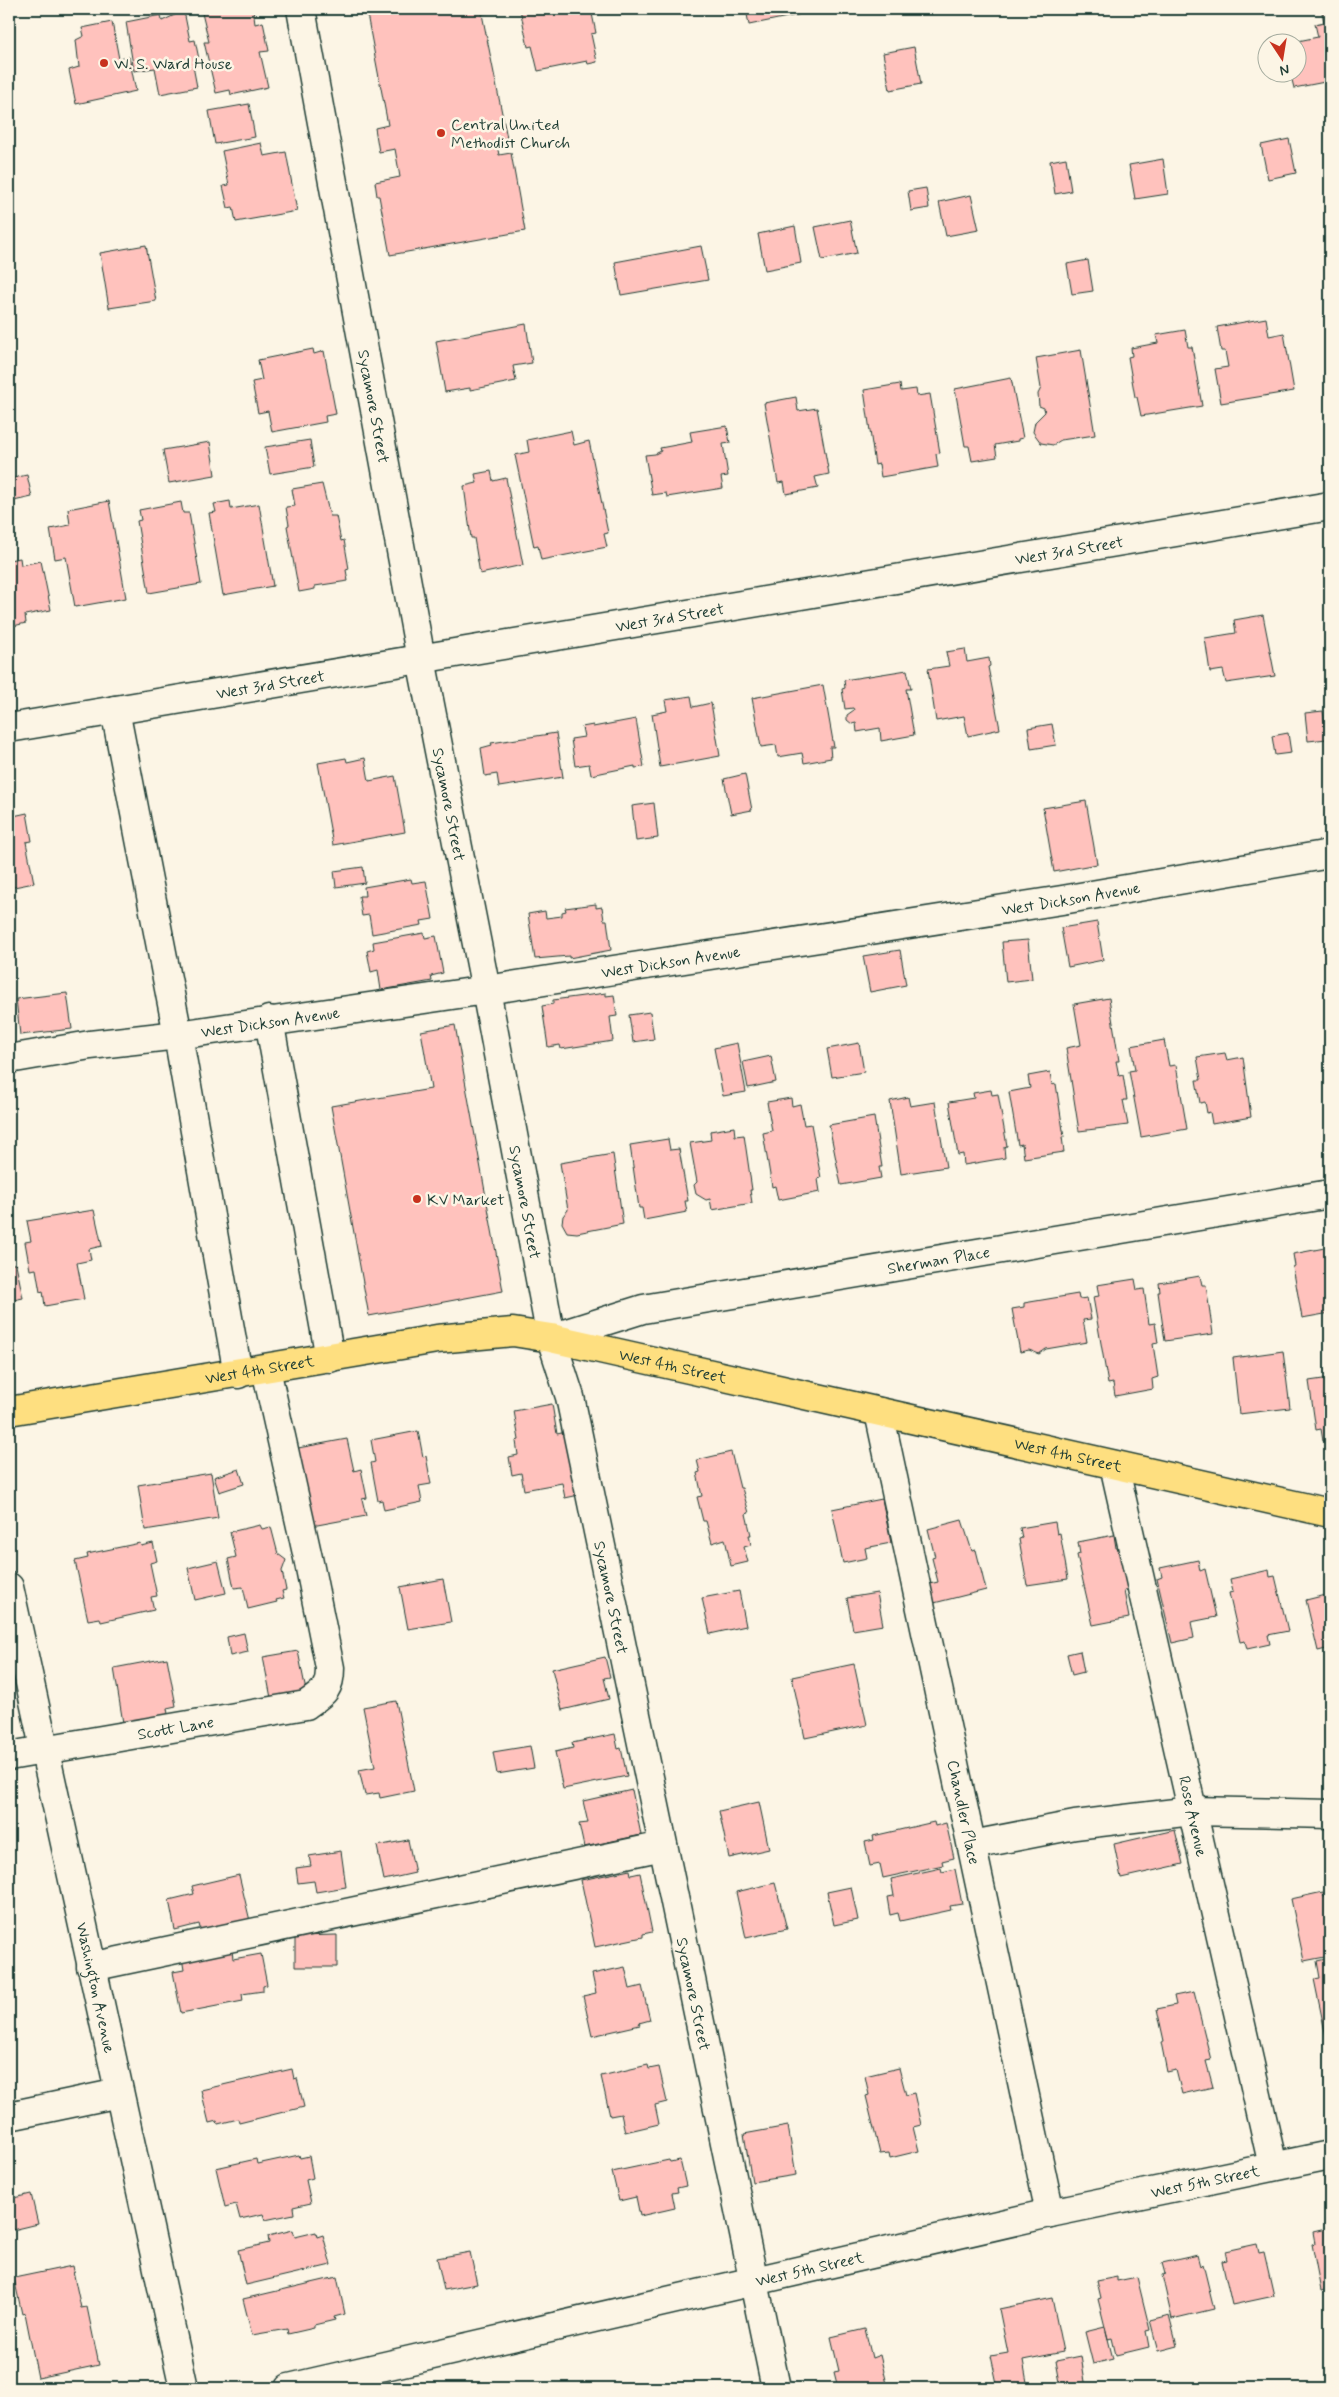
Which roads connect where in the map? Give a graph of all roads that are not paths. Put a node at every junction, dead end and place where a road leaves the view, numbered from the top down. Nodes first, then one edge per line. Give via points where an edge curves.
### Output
1 (301, 9) edge
2 (1330, 506) edge
3 (420, 659) junction
4 (115, 710) junction
5 (9, 728) edge
6 (1330, 854) edge
7 (486, 990) junction
8 (269, 1020) junction
9 (178, 1034) junction
10 (9, 1060) edge
11 (1330, 1194) edge
12 (551, 1338) junction
13 (330, 1358) junction
14 (266, 1369) junction
15 (238, 1374) junction
16 (9, 1411) edge
17 (879, 1412) junction
18 (1114, 1466) junction
19 (1330, 1512) edge
20 (9, 1587) edge
21 (45, 1750) junction
22 (9, 1756) edge
23 (1192, 1811) junction
24 (1330, 1814) edge
25 (972, 1845) junction
26 (663, 1846) junction
27 (92, 1966) junction
28 (119, 2094) junction
29 (9, 2116) edge
30 (1330, 2155) edge
31 (1273, 2166) junction
32 (1050, 2213) junction
33 (754, 2281) junction
34 (184, 2388) edge
35 (290, 2388) edge
36 (776, 2388) edge

1 - 3 street, Sycamore Street
2 - 3 street, West 3rd Street
3 - 4 street, West 3rd Street
3 - 7 street, Sycamore Street
4 - 5 street, West 3rd Street
4 - 9 street
6 - 7 street, West Dickson Avenue via 1062,900
7 - 8 street, West Dickson Avenue
7 - 12 street, Sycamore Street
8 - 9 street, West Dickson Avenue
8 - 13 street
9 - 10 street, West Dickson Avenue via 90,1045
9 - 15 street
11 - 12 street, Sherman Place via 643,1309
12 - 13 main road, West 4th Street via 513,1332 474,1334
12 - 17 main road, West 4th Street
12 - 26 street, Sycamore Street via 570,1397
13 - 14 main road, West 4th Street
14 - 15 main road, West 4th Street
14 - 21 street, Scott Lane via 308,1558 330,1682 323,1694 306,1705
15 - 16 main road, West 4th Street
17 - 18 main road, West 4th Street
17 - 25 street, Chandler Place
18 - 19 main road, West 4th Street
18 - 23 street, Rose Avenue
20 - 21 street, Washington Avenue
21 - 22 street, Scott Lane
21 - 27 street, Washington Avenue
23 - 24 street
23 - 25 street via 1075,1825
23 - 31 street, Rose Avenue
25 - 32 street, Chandler Place
26 - 27 street
26 - 33 street, Sycamore Street
27 - 28 street, Washington Avenue
28 - 29 street
28 - 34 street, Washington Avenue
30 - 31 street, West 5th Street
31 - 32 street, West 5th Street
32 - 33 street, West 5th Street
33 - 35 street, West 5th Street
33 - 36 street, Sycamore Street

